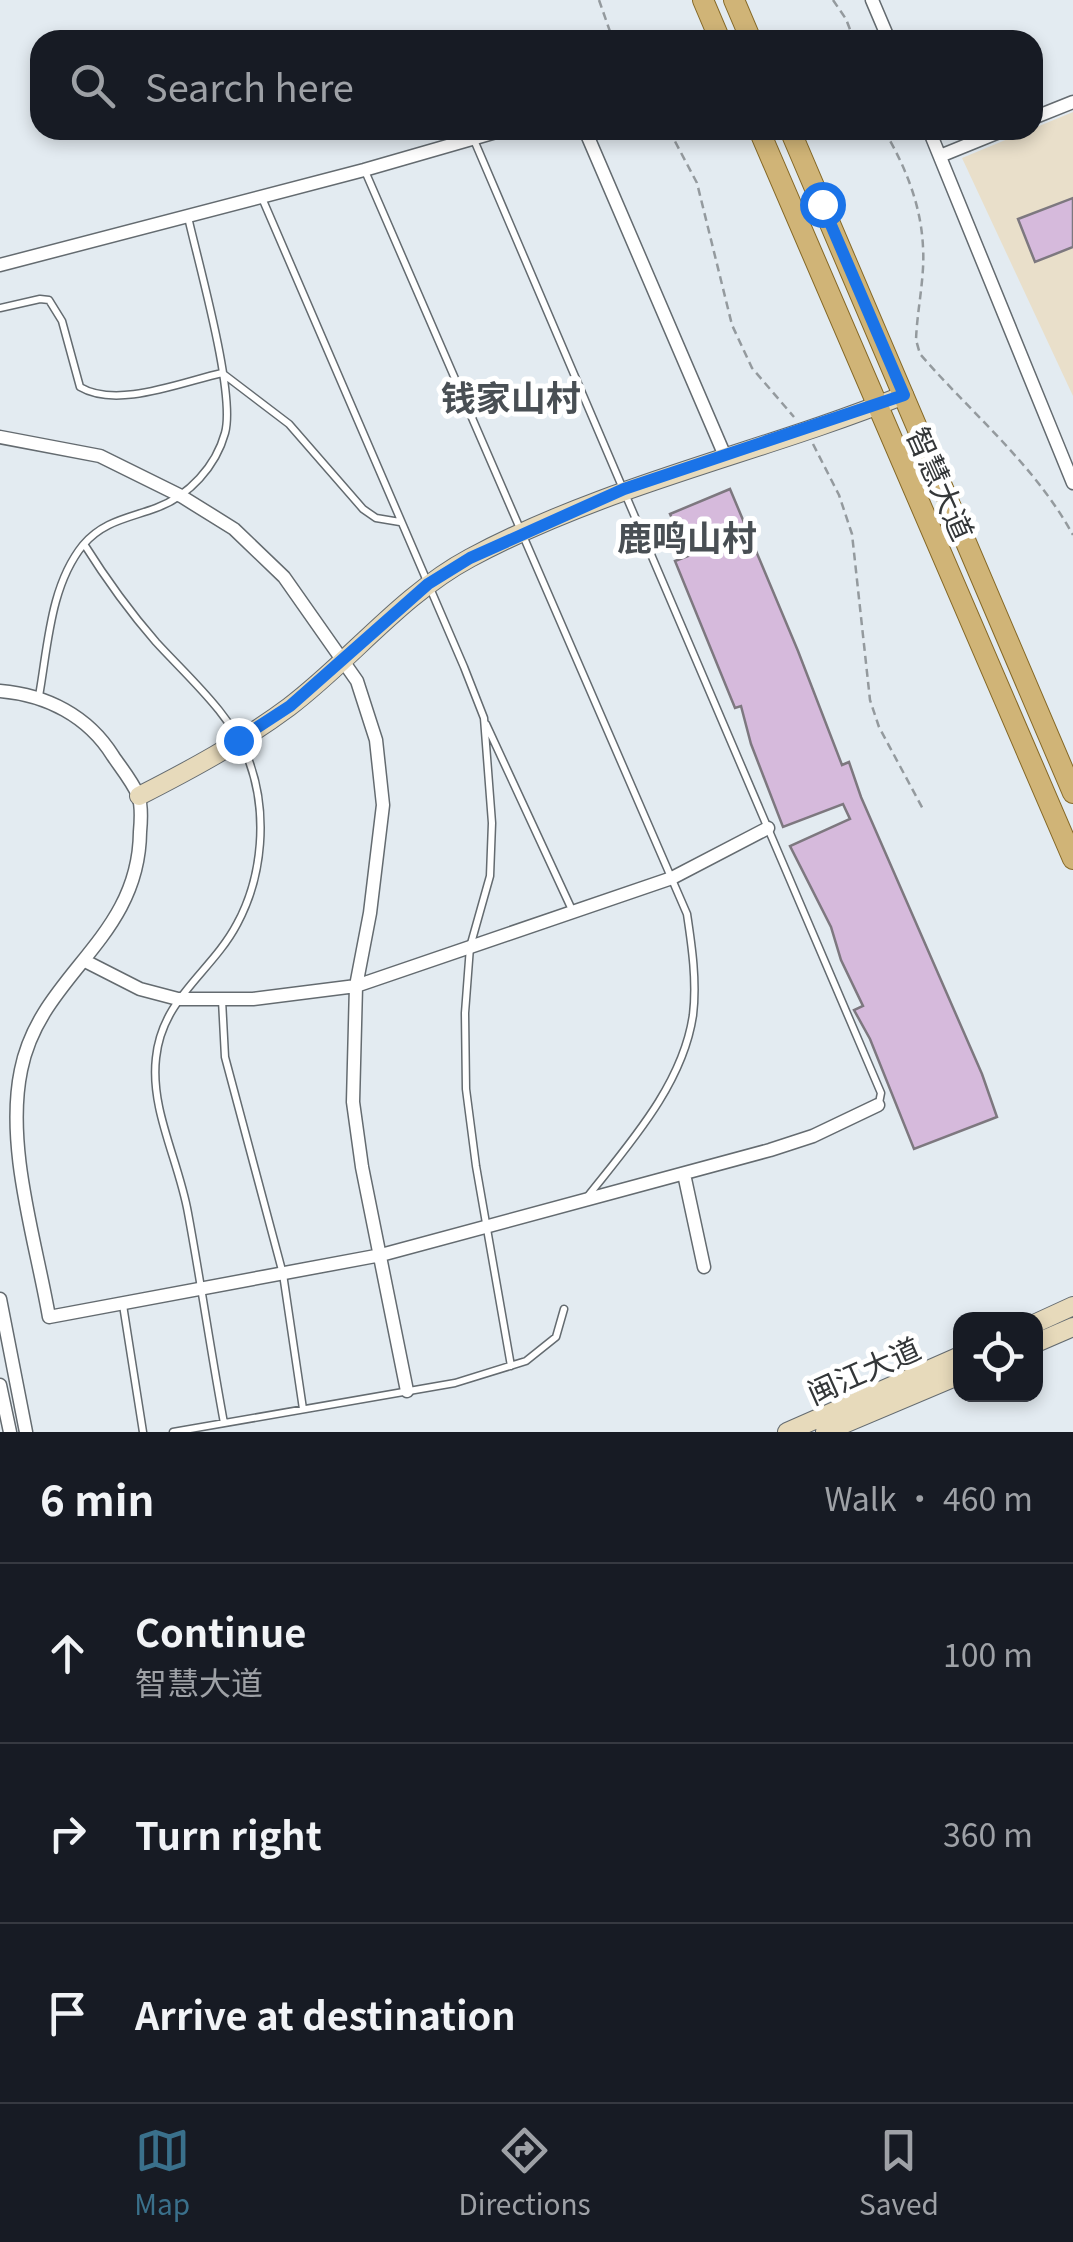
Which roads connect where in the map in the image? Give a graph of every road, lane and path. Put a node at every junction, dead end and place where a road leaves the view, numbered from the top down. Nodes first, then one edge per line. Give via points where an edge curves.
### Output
1 (598, 0) edge
2 (703, 0) edge
3 (734, 0) edge
4 (833, 0) edge
5 (872, 0) edge
6 (609, 30) edge
7 (716, 30) edge
8 (747, 30) edge
9 (850, 30) edge
10 (885, 30) edge
11 (1073, 102) edge
12 (1043, 114) edge
13 (470, 140) edge
14 (474, 140) edge
15 (589, 140) edge
16 (674, 140) edge
17 (763, 140) edge
18 (794, 140) edge
19 (889, 140) edge
20 (933, 140) edge
21 (979, 140) edge
22 (940, 156) junction
23 (364, 170) junction
24 (261, 197) junction
25 (188, 216) junction
26 (0, 265) edge
27 (0, 308) edge
28 (222, 372) junction
29 (904, 395) junction
30 (876, 406) junction
31 (805, 430) junction
32 (0, 437) edge
33 (725, 456) junction
34 (1073, 483) edge
35 (624, 489) junction
36 (181, 496) junction
37 (400, 522) junction
38 (522, 535) junction
39 (1073, 536) edge
40 (84, 544) junction
41 (428, 584) junction
42 (342, 659) junction
43 (0, 691) edge
44 (38, 698) junction
45 (484, 718) junction
46 (238, 740) junction
47 (1073, 793) edge
48 (138, 796) junction
49 (924, 811) dead end
50 (768, 828) junction
51 (1073, 858) edge
52 (672, 878) junction
53 (573, 912) junction
54 (470, 947) junction
55 (85, 961) junction
56 (356, 986) junction
57 (178, 999) junction
58 (222, 999) junction
59 (878, 1105) joint
60 (684, 1174) junction
61 (584, 1200) junction
62 (487, 1226) junction
63 (381, 1255) junction
64 (704, 1266) dead end
65 (283, 1274) junction
66 (200, 1290) junction
67 (0, 1299) edge
68 (123, 1304) junction
69 (1073, 1306) edge
70 (564, 1309) dead end
71 (1043, 1320) edge
72 (1073, 1327) edge
73 (1043, 1340) edge
74 (953, 1359) edge
75 (511, 1366) junction
76 (953, 1378) edge
77 (0, 1384) edge
78 (407, 1391) junction
79 (303, 1409) junction
80 (224, 1423) junction
81 (10, 1432) edge
82 (26, 1432) edge
83 (143, 1432) edge
84 (173, 1432) edge
85 (787, 1432) edge
86 (824, 1432) edge

1 - 6 path
2 - 7 main road
3 - 8 main road
4 - 9 path
5 - 10 street
11 - 12 street
13 - 23 street
14 - 35 lane
15 - 33 street
16 - 31 path via 697,183 732,325 752,368
17 - 30 main road, 智慧大道
18 - 29 main road, 智慧大道
19 - 39 path via 912,186 924,248 920,354 1013,450
20 - 22 street
21 - 22 street
22 - 34 street
23 - 24 street
23 - 38 lane
24 - 25 street
24 - 37 lane
25 - 26 street
25 - 28 lane
27 - 28 lane via 49,300 62,321 80,387 92,394 151,390
28 - 36 lane via 226,432 208,470
28 - 37 lane via 289,424 363,509
29 - 30 street
29 - 47 main road, 智慧大道
30 - 31 street
30 - 51 main road, 智慧大道
31 - 33 street
31 - 49 path via 852,534 870,700
32 - 36 street via 100,456
33 - 35 street
35 - 38 street
35 - 50 lane
36 - 40 lane via 114,520
36 - 42 street via 264,556
37 - 41 lane
38 - 41 street
38 - 52 lane
40 - 44 lane via 60,590
40 - 46 lane via 111,587
41 - 42 street
41 - 45 lane
42 - 46 street via 290,706
42 - 56 street via 366,705 383,805
43 - 44 street
44 - 48 street via 88,726
45 - 53 lane
45 - 54 lane via 492,848
46 - 48 street
46 - 57 lane via 254,783 260,855 252,892 236,926
48 - 55 street via 138,871 110,930
50 - 52 street
50 - 59 lane via 882,1093
52 - 53 street
52 - 61 lane via 694,956 693,1016 658,1103
53 - 54 street
54 - 56 street
54 - 62 lane via 466,1089
55 - 57 street via 140,989
55 - 68 street via 64,982 29,1041 16,1125 49,1317
56 - 58 street
56 - 63 street via 353,1102
57 - 58 street
57 - 66 lane via 156,1052 155,1090 188,1212
58 - 65 lane via 225,1057
59 - 60 street via 814,1136
60 - 61 street
60 - 64 street
61 - 62 street
62 - 63 street
62 - 75 lane
63 - 65 street
63 - 78 street
65 - 66 street
65 - 79 lane
66 - 68 street
66 - 80 lane
67 - 82 street
68 - 83 lane
69 - 71 street
70 - 75 lane via 556,1336
72 - 73 street
74 - 85 street, 闽江大道
75 - 78 lane
76 - 86 street, 闽江大道
77 - 81 street
78 - 79 lane
79 - 80 lane
80 - 84 lane

